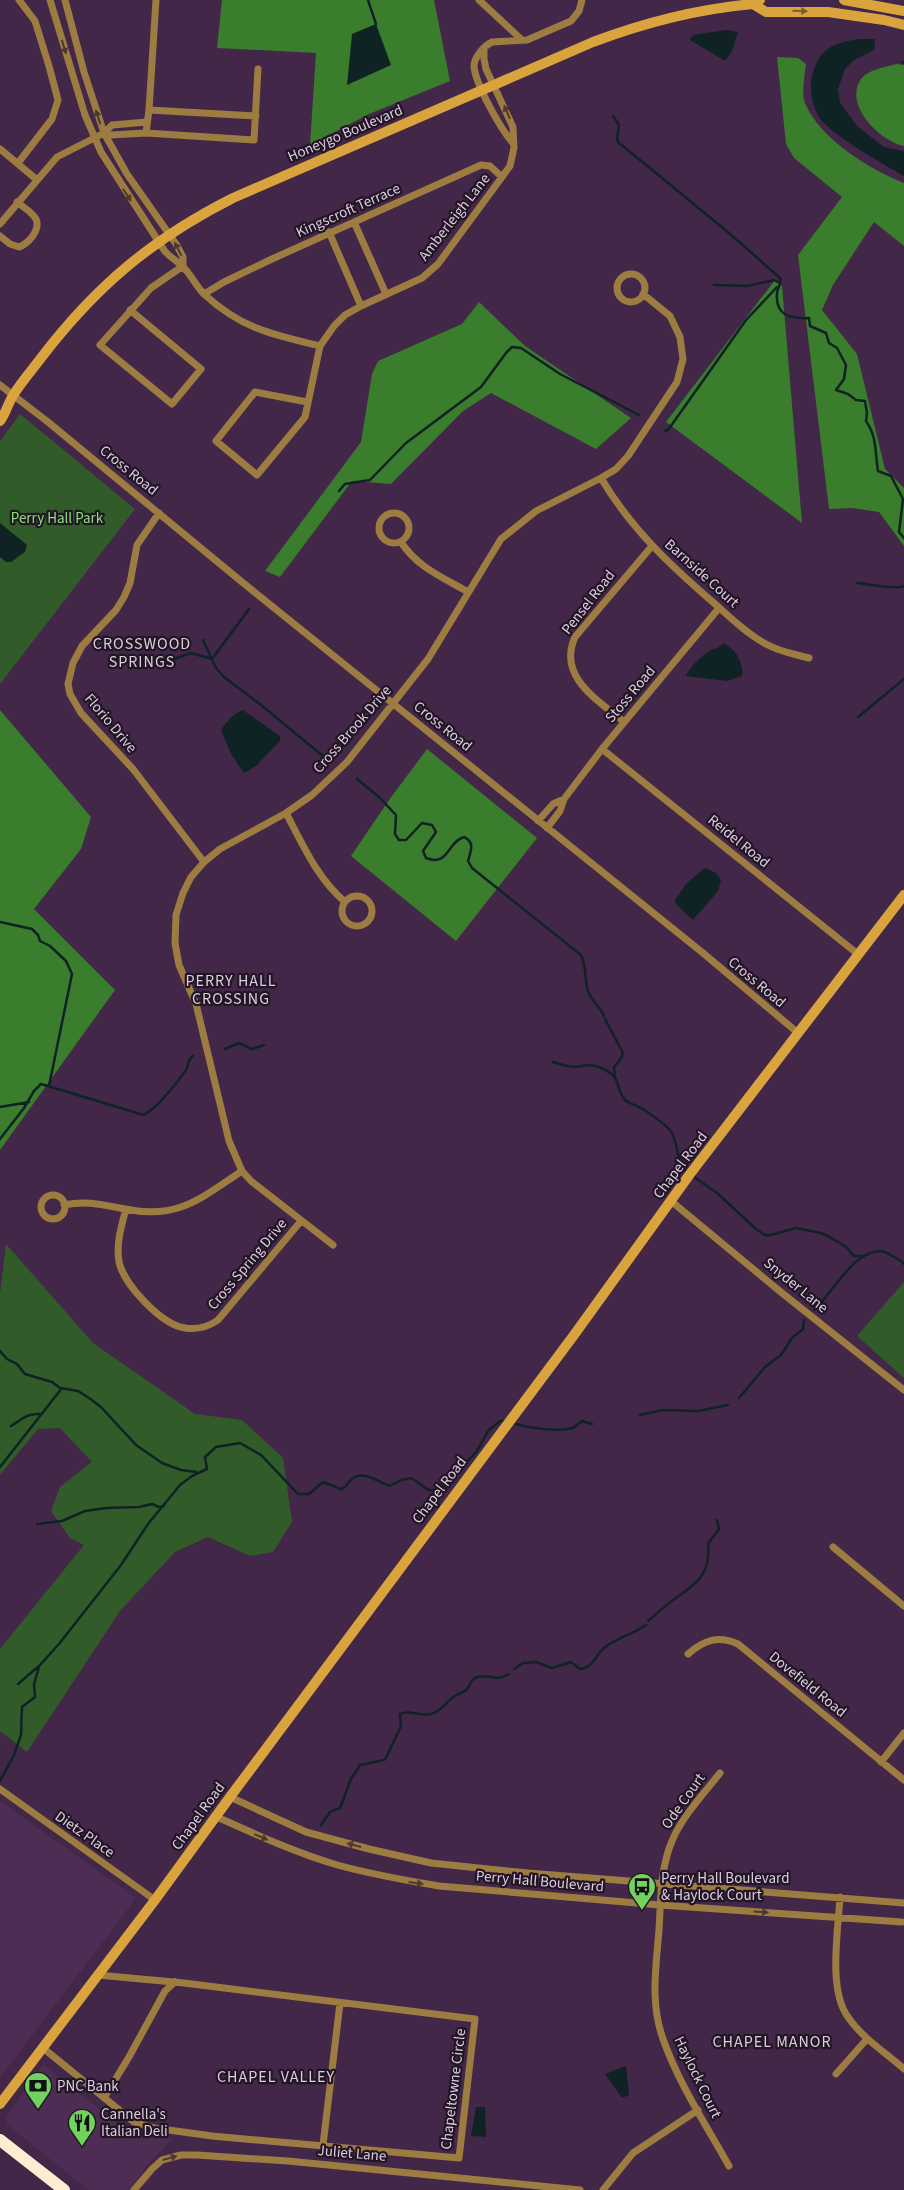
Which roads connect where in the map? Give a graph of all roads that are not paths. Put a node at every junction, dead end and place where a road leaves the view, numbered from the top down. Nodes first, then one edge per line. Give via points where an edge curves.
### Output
1 (19, 0) edge
2 (50, 0) edge
3 (65, 0) edge
4 (156, 0) edge
5 (479, 0) edge
6 (582, 0) edge
7 (844, 0) edge
8 (757, 2) edge
9 (730, 3) edge
10 (904, 11) edge
11 (904, 25) edge
12 (522, 40) junction
13 (484, 48) junction
14 (258, 69) dead end
15 (494, 85) junction
16 (483, 90) junction
17 (149, 110) junction
18 (256, 116) junction
19 (147, 122) junction
20 (104, 133) junction
21 (146, 133) junction
22 (94, 138) junction
23 (512, 142) junction
24 (0, 149) edge
25 (18, 163) junction
26 (502, 177) junction
27 (36, 179) junction
28 (17, 202) junction
29 (354, 222) junction
30 (0, 224) edge
31 (329, 232) junction
32 (169, 234) junction
33 (0, 236) edge
34 (157, 241) junction
35 (183, 266) junction
36 (204, 294) junction
37 (386, 294) junction
38 (643, 294) dead end
39 (360, 306) junction
40 (130, 310) junction
41 (320, 346) junction
42 (0, 385) edge
43 (12, 396) junction
44 (307, 402) junction
45 (0, 403) edge
46 (0, 421) edge
47 (601, 478) junction
48 (159, 513) junction
49 (401, 542) junction
50 (652, 546) junction
51 (468, 592) junction
52 (719, 608) junction
53 (809, 658) dead end
54 (393, 703) junction
55 (624, 722) junction
56 (602, 749) junction
57 (564, 799) junction
58 (286, 813) junction
59 (538, 821) junction
60 (547, 828) junction
61 (204, 862) junction
62 (904, 895) edge
63 (345, 902) junction
64 (859, 955) junction
65 (798, 1033) junction
66 (242, 1171) junction
67 (671, 1201) junction
68 (64, 1205) dead end
69 (126, 1209) junction
70 (301, 1221) junction
71 (333, 1245) dead end
72 (904, 1390) edge
73 (833, 1547) dead end
74 (904, 1606) edge
75 (688, 1654) dead end
76 (904, 1733) edge
77 (881, 1762) junction
78 (720, 1773) dead end
79 (904, 1780) edge
80 (0, 1788) edge
81 (230, 1797) junction
82 (217, 1817) junction
83 (662, 1884) junction
84 (840, 1897) junction
85 (155, 1900) junction
86 (904, 1903) edge
87 (660, 1905) junction
88 (839, 1917) junction
89 (902, 1922) dead end
90 (98, 1974) junction
91 (175, 1982) junction
92 (340, 2003) junction
93 (867, 2039) junction
94 (43, 2048) junction
95 (904, 2069) edge
96 (836, 2074) dead end
97 (104, 2098) junction
98 (0, 2104) edge
99 (698, 2110) junction
100 (0, 2140) edge
101 (323, 2145) junction
102 (729, 2166) dead end
103 (64, 2190) edge
104 (134, 2190) edge
105 (580, 2190) edge
106 (603, 2190) edge

1 - 25 street via 35,21 58,100 52,119
2 -> 22 street
20 -> 3 street
4 - 17 street
5 - 12 street
6 - 12 street via 571,22
7 - 10 street
8 - 9 street, Honeygo Boulevard
8 -> 11 street, Honeygo Boulevard via 766,12 828,12
9 - 15 street, Honeygo Boulevard via 641,24
12 - 13 street via 492,42
13 - 15 street, Amberleigh Lane via 485,64
13 - 16 street via 474,64
14 - 18 street
15 - 16 street, Honeygo Boulevard
23 -> 15 street, Amberleigh Lane via 513,127
16 - 23 street via 501,129
16 - 32 street, Honeygo Boulevard via 233,198
17 - 18 street
17 - 19 street
18 - 21 street via 254,140
19 - 20 street via 112,125
19 - 21 street
20 - 21 street
20 - 22 street
20 - 32 street
22 - 27 street via 57,157
22 -> 34 street via 111,171
23 - 26 street, Amberleigh Lane via 513,157
24 - 25 street
25 - 27 street
26 - 29 street, Kingscroft Terrace via 490,166 481,165
26 - 37 street, Amberleigh Lane via 438,264 422,278
27 - 28 street
28 - 30 street
28 - 33 street via 35,217 37,230 19,248
29 - 31 street, Kingscroft Terrace
29 - 37 street
31 - 36 street, Kingscroft Terrace
31 - 39 street
32 - 34 street, Honeygo Boulevard
35 -> 32 street via 182,257
34 - 35 street via 172,260
34 - 43 street, Honeygo Boulevard via 122,269 78,312
35 - 36 street
35 - 40 street via 151,288
36 - 41 street via 238,321 279,337
37 - 39 street, Amberleigh Lane
38 - 47 street, Cross Brook Drive via 661,307 676,326 682,350 682,368 677,382 628,456
39 - 41 street, Amberleigh Lane via 345,315
40 - 40 street via 100,345 172,404 200,368
41 - 44 street, Amberleigh Lane
42 - 43 street, Cross Road
43 - 45 street, Honeygo Boulevard
43 - 46 street, Honeygo Boulevard
43 - 48 street, Cross Road
44 - 44 street, Amberleigh Lane via 304,417 257,475 216,441 255,392
47 - 50 street, Barnside Court via 629,520
47 - 51 street, Cross Brook Drive via 536,510 520,522 501,539
48 - 54 street, Cross Road
48 - 61 street, Florio Drive via 137,545 124,597 82,646 73,663 68,684 81,713 133,769
49 - 49 street via 408,534 406,519 398,514 387,515 380,521 380,535 391,543
49 - 51 street via 426,568
50 - 52 street, Barnside Court
50 - 55 street, Pensel Road via 575,637 571,646 576,679
51 - 54 street, Cross Brook Drive via 451,624
52 - 53 street, Barnside Court via 765,644
52 - 55 street, Stoss Road
54 - 58 street, Cross Brook Drive via 347,762 312,795
54 - 59 street, Cross Road
55 - 56 street, Stoss Road
56 - 57 street, Stoss Road
56 - 64 street, Reidel Road
57 - 59 street, Stoss Road via 552,804
57 - 60 street, Stoss Road via 560,811
58 - 61 street, Cross Brook Drive via 220,849
58 - 63 street via 316,870 330,890
59 - 60 street, Cross Road
60 - 65 street, Cross Road
61 - 66 street, Cross Brook Drive via 183,892 176,915 175,943 179,965 203,1029 229,1141
62 - 64 street, Chapel Road
63 - 63 street via 342,914 348,922 361,925 370,918 372,910 367,900 355,896
64 - 65 street, Chapel Road
65 - 67 street, Chapel Road
66 - 69 street via 195,1202 178,1208 155,1213
66 - 70 street, Cross Brook Drive via 260,1190
67 - 72 street, Snyder Lane
67 - 81 street, Chapel Road
68 - 69 street via 90,1202
69 - 70 street, Cross Spring Drive via 118,1243 124,1276 151,1307 183,1328 205,1327 218,1320
70 - 71 street, Cross Brook Drive
73 - 74 street
75 - 77 street, Dovefield Road via 698,1645 715,1639 738,1644
76 - 77 street
77 - 79 street, Dovefield Road
78 - 83 street, Ode Court via 672,1838
80 - 85 street, Dietz Place
81 - 82 street, Chapel Road
83 -> 81 street, Perry Hall Boulevard via 431,1862 306,1832
82 - 85 street, Chapel Road
82 -> 87 street, Perry Hall Boulevard via 308,1855 405,1881
83 - 84 street, Perry Hall Boulevard
83 - 87 street, Ode Court
84 - 86 street, Perry Hall Boulevard
84 - 88 street
85 - 90 street, Chapel Road
87 -> 88 street, Perry Hall Boulevard
87 - 99 street, Haylock Court via 656,2010 671,2060
88 - 89 street, Perry Hall Boulevard
88 - 93 street via 838,1998 848,2018
90 - 91 street, Chapeltowne Circle
90 - 94 street, Chapel Road
91 - 92 street, Chapeltowne Circle
91 - 97 street via 165,1991
92 - 101 street
92 - 101 street, Chapeltowne Circle via 475,2019 459,2158
93 - 95 street
93 - 96 street
94 - 97 street, Chapeltowne Circle
94 - 98 street, Chapel Road
97 - 101 street, Chapeltowne Circle via 134,2122 154,2128
99 - 102 street, Haylock Court
99 - 106 street via 633,2153
100 - 103 highway
104 -> 105 street, Juliet Lane via 156,2164 180,2156 288,2161

